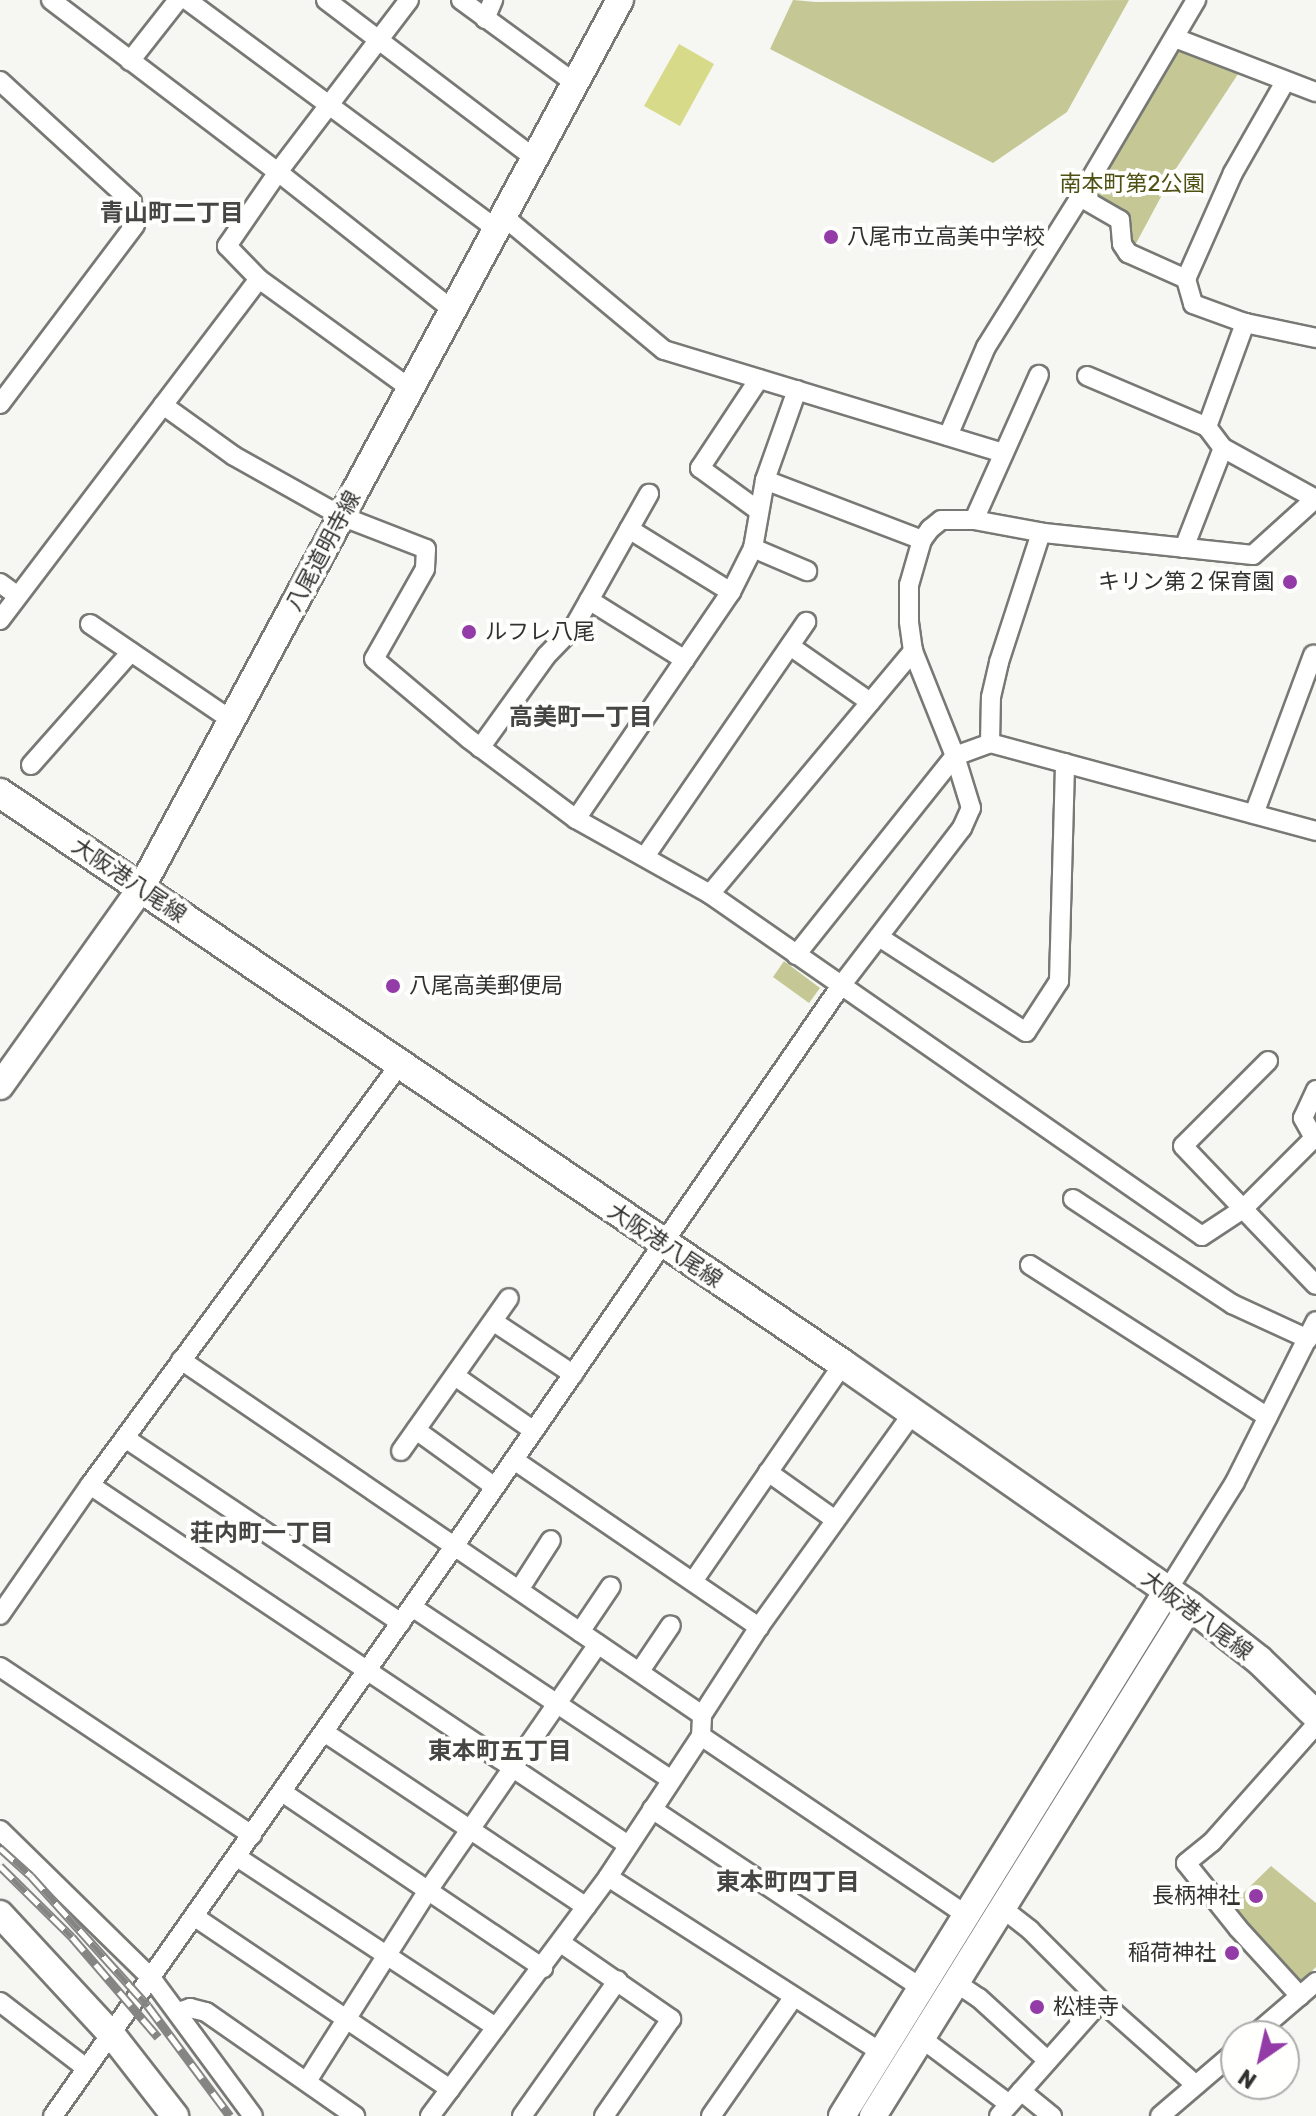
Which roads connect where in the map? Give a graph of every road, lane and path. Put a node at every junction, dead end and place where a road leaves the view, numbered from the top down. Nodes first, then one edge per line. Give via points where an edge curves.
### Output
1 (51, 0) edge
2 (178, 0) edge
3 (187, 0) edge
4 (326, 0) edge
5 (409, 0) edge
6 (461, 0) edge
7 (493, 0) edge
8 (620, 0) edge
9 (1196, 0) edge
10 (485, 19) junction
11 (1175, 38) junction
12 (379, 41) junction
13 (130, 61) junction
14 (0, 81) edge
15 (1285, 82) junction
16 (576, 84) junction
17 (1316, 92) edge
18 (328, 107) junction
19 (533, 157) junction
20 (278, 172) junction
21 (1080, 197) junction
22 (500, 223) junction
23 (259, 279) junction
24 (1186, 279) junction
25 (453, 310) junction
26 (1245, 323) junction
27 (1316, 338) edge
28 (1039, 375) dead end
29 (1087, 376) dead end
30 (759, 379) junction
31 (411, 389) junction
32 (797, 390) junction
33 (0, 404) edge
34 (163, 405) junction
35 (1207, 427) junction
36 (948, 436) junction
37 (1223, 448) junction
38 (1004, 453) junction
39 (765, 480) junction
40 (649, 494) dead end
41 (1315, 498) edge
42 (759, 511) junction
43 (341, 516) junction
44 (974, 520) junction
45 (629, 529) junction
46 (1041, 533) junction
47 (922, 540) junction
48 (753, 548) junction
49 (1184, 548) junction
50 (807, 571) dead end
51 (0, 583) edge
52 (731, 592) junction
53 (18, 596) junction
54 (589, 600) junction
55 (0, 620) edge
56 (806, 622) dead end
57 (90, 624) dead end
58 (790, 646) junction
59 (913, 651) junction
60 (131, 652) junction
61 (1313, 655) dead end
62 (685, 660) junction
63 (870, 702) junction
64 (231, 720) junction
65 (990, 743) junction
66 (480, 748) junction
67 (955, 756) junction
68 (1065, 763) junction
69 (31, 765) dead end
70 (0, 793) edge
71 (1254, 814) junction
72 (576, 819) junction
73 (1316, 831) edge
74 (646, 855) junction
75 (141, 888) junction
76 (710, 894) junction
77 (879, 937) junction
78 (796, 955) junction
79 (840, 987) junction
80 (1268, 1061) dead end
81 (400, 1064) junction
82 (0, 1086) edge
83 (1316, 1090) edge
84 (1073, 1199) dead end
85 (1243, 1209) junction
86 (662, 1243) junction
87 (1030, 1265) dead end
88 (1316, 1285) edge
89 (509, 1298) dead end
90 (1316, 1321) edge
91 (494, 1322) junction
92 (1308, 1339) junction
93 (181, 1360) junction
94 (843, 1364) junction
95 (573, 1374) junction
96 (455, 1376) junction
97 (913, 1413) junction
98 (1268, 1417) junction
99 (416, 1430) junction
100 (534, 1431) junction
101 (125, 1438) junction
102 (401, 1451) dead end
103 (514, 1460) junction
104 (768, 1472) junction
105 (90, 1485) junction
106 (495, 1487) junction
107 (834, 1519) junction
108 (551, 1540) dead end
109 (455, 1545) junction
110 (694, 1580) junction
111 (611, 1586) dead end
112 (519, 1590) junction
113 (1178, 1599) junction
114 (412, 1607) junction
115 (0, 1615) edge
116 (401, 1623) junction
117 (671, 1625) dead end
118 (759, 1627) junction
119 (580, 1632) junction
120 (598, 1644) junction
121 (0, 1667) edge
122 (367, 1670) junction
123 (640, 1671) junction
124 (557, 1704) junction
125 (702, 1715) junction
126 (1316, 1715) edge
127 (1316, 1725) edge
128 (324, 1732) junction
129 (701, 1736) junction
130 (514, 1766) junction
131 (671, 1780) junction
132 (282, 1792) junction
133 (652, 1809) junction
134 (0, 1830) edge
135 (472, 1831) junction
136 (252, 1835) junction
137 (628, 1845) junction
138 (237, 1857) junction
139 (608, 1877) junction
140 (427, 1892) junction
141 (586, 1907) junction
142 (1002, 1908) junction
143 (0, 1914) edge
144 (966, 1915) junction
145 (195, 1917) junction
146 (561, 1943) junction
147 (386, 1956) junction
148 (543, 1968) junction
149 (152, 1979) junction
150 (618, 1980) junction
151 (955, 1982) junction
152 (1316, 1982) edge
153 (921, 1988) junction
154 (1300, 1996) junction
155 (793, 1998) junction
156 (1101, 2001) junction
157 (0, 2002) edge
158 (178, 2012) junction
159 (346, 2019) junction
160 (1272, 2020) edge
161 (496, 2027) junction
162 (112, 2035) junction
163 (921, 2038) junction
164 (881, 2052) junction
165 (1048, 2061) junction
166 (1220, 2065) edge
167 (86, 2068) junction
168 (307, 2081) junction
169 (1196, 2085) junction
170 (450, 2089) junction
171 (1010, 2104) edge
172 (53, 2116) edge
173 (175, 2116) edge
174 (253, 2116) edge
175 (355, 2116) edge
176 (430, 2116) edge
177 (522, 2116) edge
178 (604, 2116) edge
179 (711, 2116) edge
180 (842, 2116) edge
181 (873, 2116) edge
182 (1052, 2116) edge
183 (1160, 2116) edge

1 - 13 street
2 - 13 street
3 - 18 street
4 - 12 street
5 - 12 street
6 - 10 street
7 - 10 street
8 - 16 street, 八尾道明寺線
9 - 11 street
10 - 16 street
11 - 15 street
11 - 21 street
12 - 18 street
12 - 19 street
13 - 20 street
14 - 33 street via 132,202 135,225
15 - 17 street
15 - 24 street via 1233,173
16 - 19 street, 八尾道明寺線
18 - 20 street
18 - 22 street
19 - 22 street, 八尾道明寺線
20 - 23 street via 227,246
20 - 25 street
21 - 24 street via 1120,220 1128,253
21 - 36 street via 986,347
22 - 25 street, 八尾道明寺線
22 - 30 street via 664,350
23 - 31 street
23 - 34 street
24 - 26 street via 1193,304
25 - 31 street, 八尾道明寺線
26 - 27 street
26 - 35 street
28 - 38 street
29 - 35 street
30 - 32 street
30 - 42 street via 700,468
31 - 43 street, 八尾道明寺線
32 - 36 street
32 - 39 street
34 - 43 street via 234,456
34 - 53 street
35 - 37 street
36 - 38 street
37 - 41 street
37 - 49 street
38 - 44 street
39 - 42 street
39 - 47 street
40 - 45 street
41 - 49 street via 1253,555
42 - 48 street
43 - 64 street, 八尾道明寺線
43 - 66 street via 426,549 425,569 374,659
44 - 46 street
44 - 47 street via 941,520
45 - 52 street
45 - 54 street
46 - 49 street
46 - 65 street via 999,662 991,697
47 - 59 street via 909,585
48 - 50 street
48 - 52 street
51 - 53 street
52 - 62 street
53 - 55 street
54 - 62 street
54 - 66 street
56 - 58 street
57 - 60 street
58 - 63 street
58 - 74 street
59 - 63 street
59 - 67 street
60 - 64 street
60 - 69 street
61 - 71 street
62 - 72 street
63 - 76 street
64 - 75 street, 八尾道明寺線
65 - 67 street
65 - 68 street
66 - 72 street
67 - 77 street via 971,808 962,828
67 - 78 street
68 - 71 street
68 - 77 street via 1059,981 1026,1032
70 - 75 main road, 大阪港八尾線
71 - 73 street
72 - 74 street
74 - 76 street
75 - 81 main road, 大阪港八尾線
75 - 82 street, 八尾道明寺線
76 - 78 street
77 - 79 street
78 - 79 street
79 - 85 street via 1202,1236
79 - 86 street
80 - 85 street via 1183,1146
81 - 86 main road, 大阪港八尾線
81 - 93 street
83 - 85 street via 1303,1118 1314,1138
84 - 92 street via 1232,1304
85 - 88 street
86 - 94 main road, 大阪港八尾線
86 - 95 street
87 - 98 street
89 - 91 street
90 - 92 street
91 - 95 street
91 - 96 street
92 - 98 street
93 - 101 street
93 - 109 street
94 - 97 main road, 大阪港八尾線
94 - 104 street
95 - 100 street
96 - 99 street
96 - 100 street
97 - 107 street
97 - 113 main road, 大阪港八尾線
98 - 113 street
99 - 102 street
99 - 106 street
100 - 103 street
101 - 105 street
101 - 116 street
103 - 106 street
103 - 110 street
104 - 107 street
104 - 110 street
105 - 115 street
105 - 122 street
106 - 109 street
107 - 118 street
108 - 112 street
109 - 112 street
109 - 114 street
110 - 118 street
111 - 119 street
112 - 119 street
113 - 126 main road, 大阪港八尾線 via 1259,1660
113 - 142 street
113 - 144 street
114 - 116 street
114 - 124 street
116 - 122 street
117 - 123 street
118 - 125 street
119 - 120 street
120 - 123 street
120 - 124 street
121 - 136 street
122 - 128 street
122 - 130 street
123 - 125 street
124 - 130 street
124 - 131 street
125 - 129 street
127 - 154 street via 1212,1842 1186,1863
128 - 132 street
128 - 135 street
129 - 131 street
129 - 144 street
130 - 135 street
130 - 137 street
131 - 133 street
132 - 136 street
132 - 140 street
133 - 137 street
133 - 153 street
134 - 149 street
135 - 140 street
135 - 141 street
136 - 138 street
137 - 139 street
138 - 145 street
138 - 147 street
139 - 141 street
139 - 155 street
140 - 147 street
140 - 148 street
141 - 146 street
142 - 151 street
142 - 156 street
143 - 162 street
144 - 153 street
145 - 149 street
145 - 159 street
146 - 148 street
146 - 150 street
147 - 159 street
147 - 161 street
148 - 161 street
149 - 158 street
149 - 162 street
150 - 177 street
150 - 178 street via 671,2019
151 - 163 street
151 - 165 street
152 - 154 street
153 - 164 street
154 - 160 street
155 - 164 street
155 - 179 street
156 - 165 street
156 - 169 street
157 - 167 street
158 - 168 street via 206,2012
158 - 174 street
159 - 168 street
159 - 170 street
161 - 170 street
162 - 167 street
162 - 173 street
163 - 171 street
163 - 181 street
164 - 180 street
165 - 171 street
166 - 169 street
167 - 172 street
168 - 175 street
169 - 183 street
170 - 176 street
171 - 182 street

